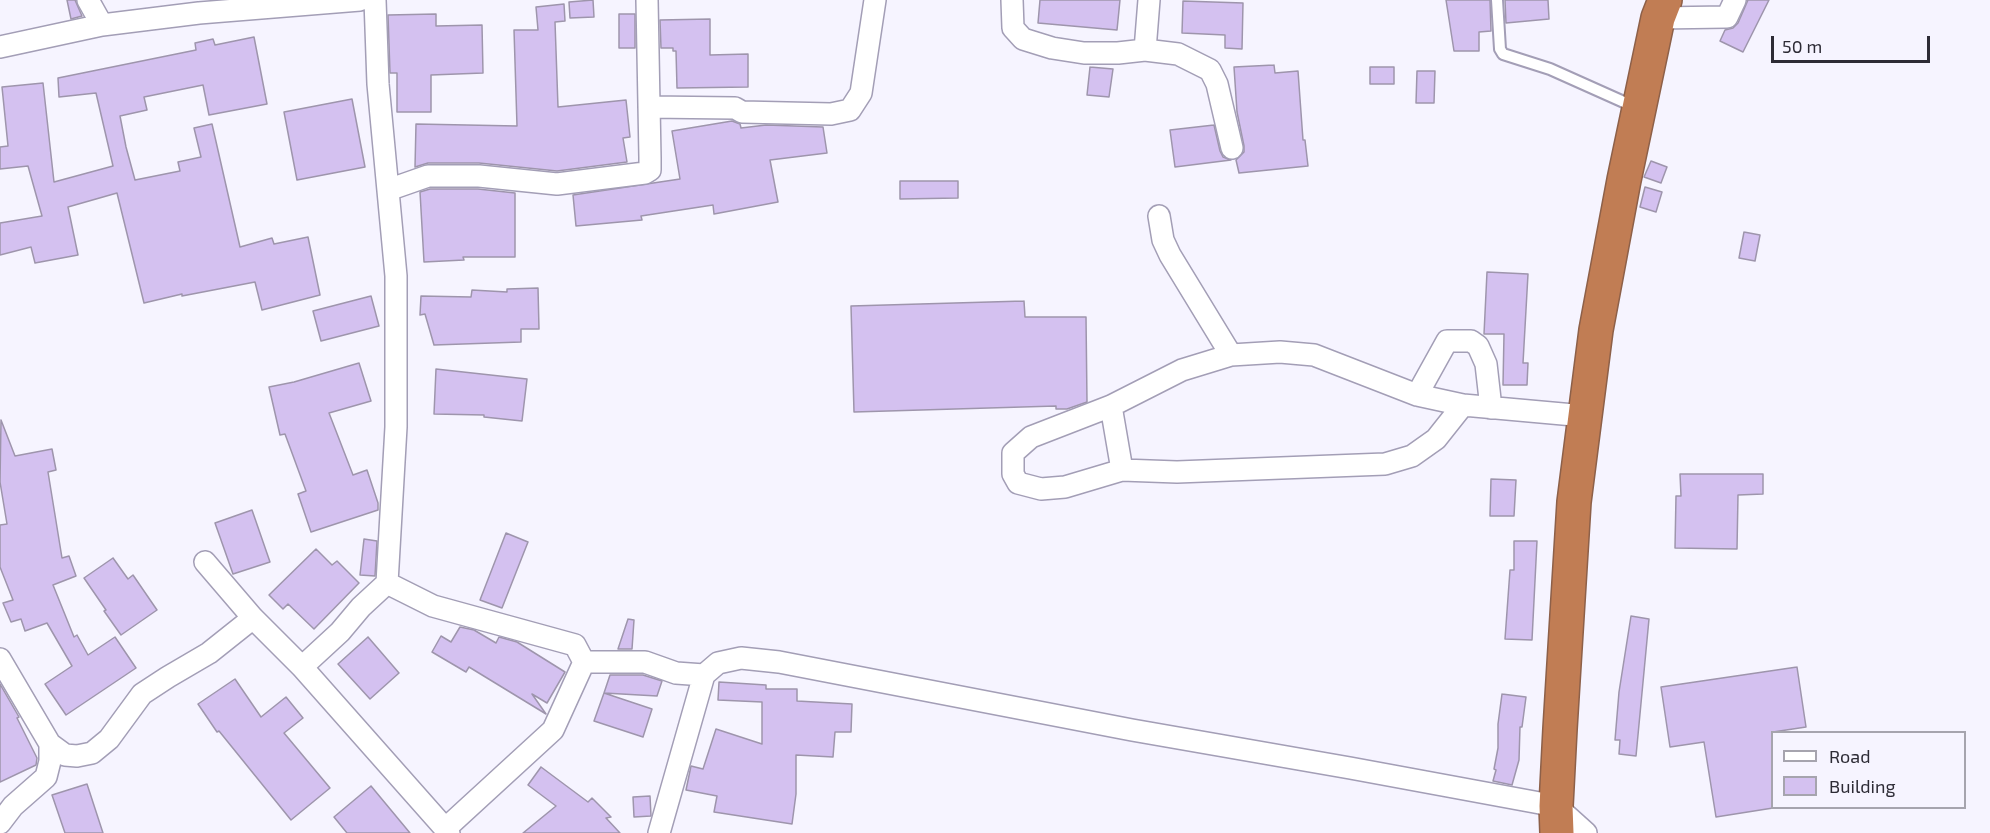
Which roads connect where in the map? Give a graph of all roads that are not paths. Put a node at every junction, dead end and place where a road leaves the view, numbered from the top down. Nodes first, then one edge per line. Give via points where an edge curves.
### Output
1 (88, 0) edge
2 (360, 0) edge
3 (375, 0) edge
4 (647, 0) edge
5 (875, 0) edge
6 (1012, 0) edge
7 (1149, 0) edge
8 (1497, 0) edge
9 (1735, 0) edge
10 (1662, 9) edge
11 (102, 26) junction
12 (0, 47) edge
13 (1145, 50) junction
14 (649, 107) junction
15 (1640, 109) junction
16 (1232, 148) dead end
17 (388, 190) junction
18 (1159, 216) dead end
19 (1231, 355) junction
20 (1417, 395) junction
21 (1463, 405) junction
22 (1111, 406) junction
23 (1491, 408) junction
24 (1585, 416) junction
25 (1122, 471) junction
26 (205, 562) dead end
27 (387, 583) junction
28 (253, 618) junction
29 (0, 659) edge
30 (584, 662) junction
31 (302, 667) junction
32 (704, 675) junction
33 (50, 744) junction
34 (1556, 819) edge
35 (0, 823) edge
36 (447, 831) edge
37 (659, 833) edge
38 (1586, 833) edge

1 - 11 street
2 - 11 street via 199,13
3 - 17 street
4 - 14 street
5 - 14 street via 861,93 850,110 809,114
6 - 13 street via 1013,28 1023,39 1084,53
7 - 13 street
8 - 15 lane via 1503,54 1550,69
9 - 10 street via 1727,17
10 - 15 highway
11 - 12 street
13 - 16 street via 1178,54 1210,70
14 - 17 street via 650,170 645,173 557,184 479,176 428,176
15 - 24 highway via 1596,330
17 - 27 street via 396,276 396,427
18 - 19 street via 1170,255
19 - 20 street via 1314,355
19 - 22 street via 1182,370
20 - 21 street
20 - 23 street via 1447,341 1471,341 1478,346 1486,364
21 - 23 street
21 - 25 street via 1436,439 1412,456 1385,464
22 - 25 street
22 - 25 street via 1031,437 1013,453 1013,474 1018,483 1041,489 1065,487
23 - 24 street
24 - 34 highway via 1574,502
26 - 28 street
27 - 30 street via 433,606 575,645
27 - 31 street
28 - 31 street
28 - 33 street via 209,653 142,694 109,739 92,753 65,755
29 - 33 street
30 - 32 street via 645,662 676,673
30 - 36 street via 553,730
31 - 36 street
32 - 34 street via 718,663 741,658 779,662 1350,768
32 - 37 street
33 - 35 street via 46,777
34 - 38 street

